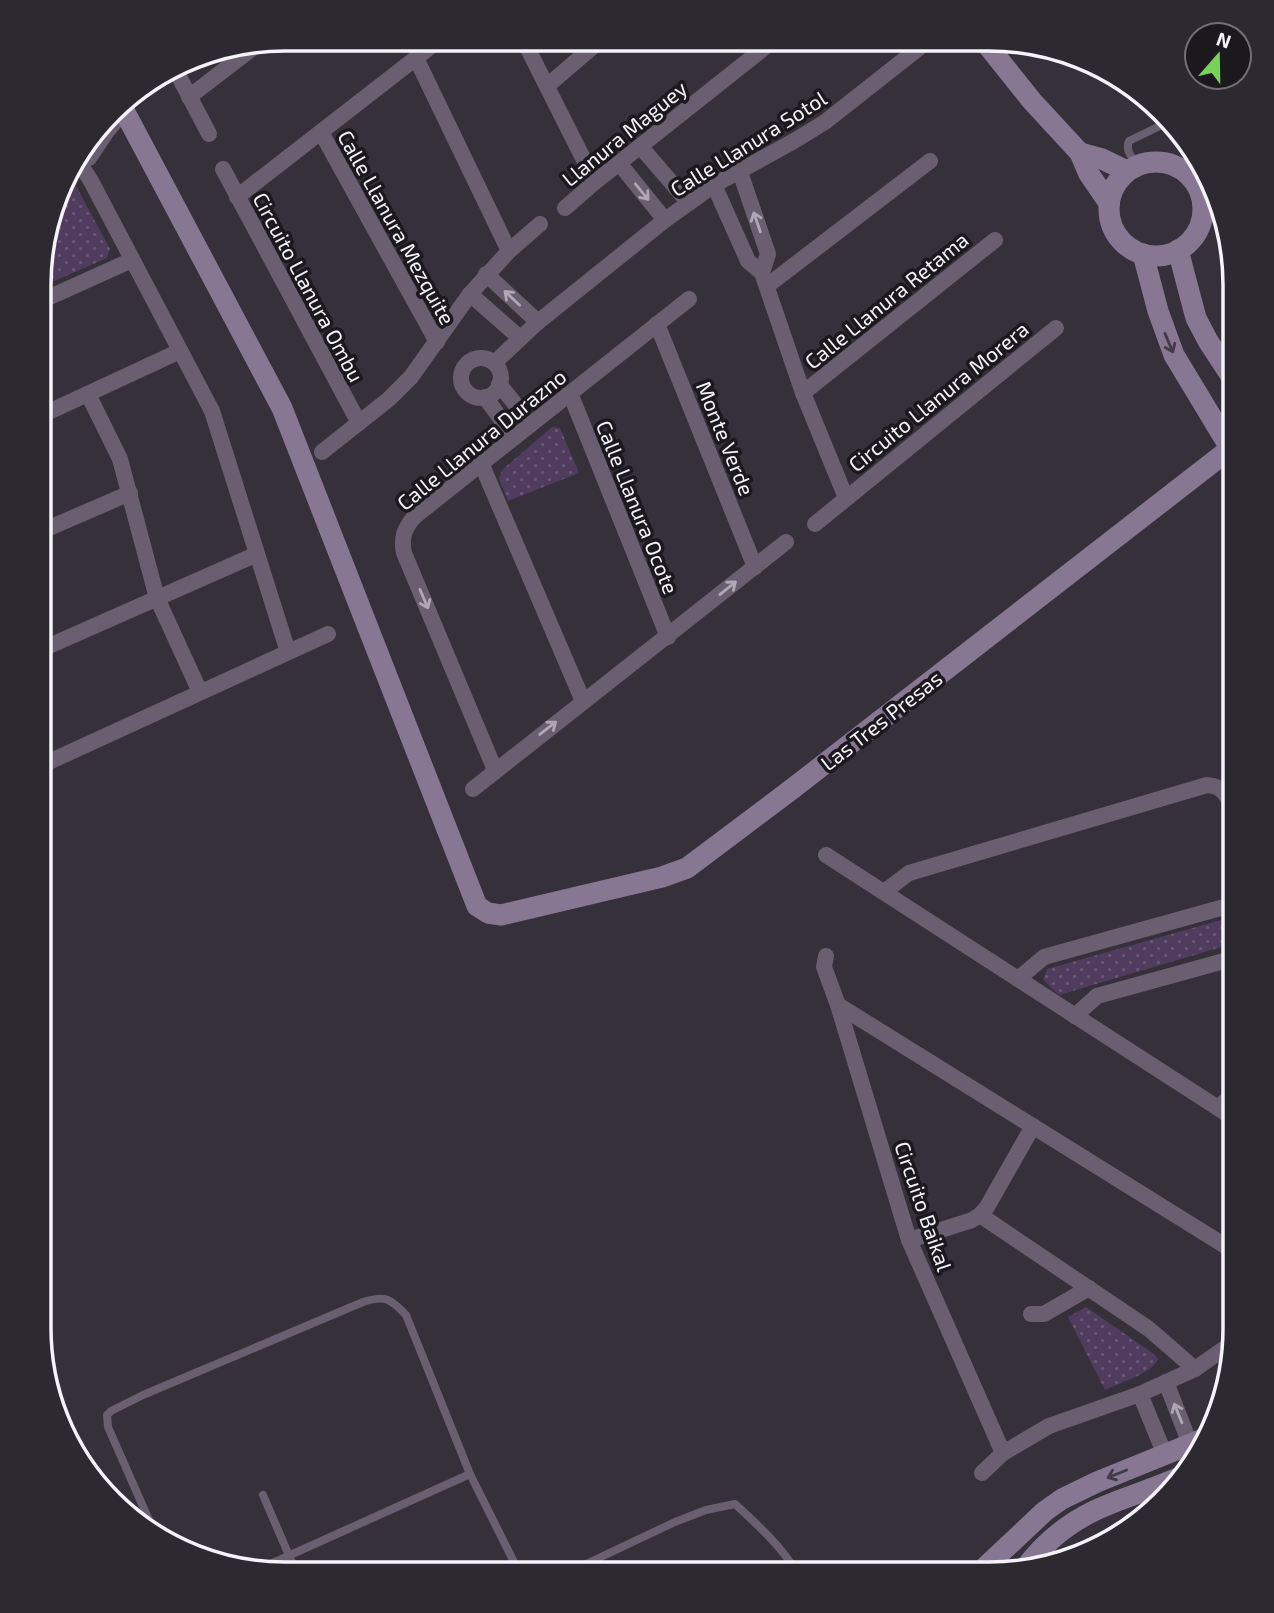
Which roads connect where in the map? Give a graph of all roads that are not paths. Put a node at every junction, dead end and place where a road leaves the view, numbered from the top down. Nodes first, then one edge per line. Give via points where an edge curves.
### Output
1 (425, 51) edge
2 (529, 51) edge
3 (588, 51) edge
4 (760, 51) edge
5 (915, 51) edge
6 (992, 51) edge
7 (244, 54) edge
8 (416, 58) junction
9 (179, 77) edge
10 (547, 86) junction
11 (190, 97) junction
12 (125, 115) edge
13 (1160, 126) edge
14 (321, 132) junction
15 (209, 134) dead end
16 (640, 146) junction
17 (1080, 152) junction
18 (930, 160) dead end
19 (619, 163) junction
20 (1189, 163) edge
21 (1176, 166) junction
22 (82, 168) edge
23 (1132, 168) junction
24 (223, 169) dead end
25 (740, 172) junction
26 (595, 182) junction
27 (714, 185) junction
28 (1205, 196) edge
29 (237, 197) junction
30 (1206, 198) edge
31 (689, 203) junction
32 (1109, 203) junction
33 (565, 208) dead end
34 (665, 220) junction
35 (540, 224) dead end
36 (995, 240) dead end
37 (1178, 250) junction
38 (509, 251) junction
39 (1143, 254) junction
40 (132, 260) junction
41 (486, 274) junction
42 (765, 279) junction
43 (470, 294) junction
44 (51, 296) edge
45 (690, 299) dead end
46 (1191, 300) junction
47 (1157, 311) junction
48 (538, 323) junction
49 (657, 324) junction
50 (1056, 328) dead end
51 (520, 338) junction
52 (437, 341) junction
53 (180, 351) junction
54 (1223, 362) edge
55 (494, 363) junction
56 (499, 384) junction
57 (570, 393) junction
58 (803, 393) junction
59 (88, 394) junction
60 (485, 397) junction
61 (51, 411) edge
62 (359, 423) junction
63 (531, 424) junction
64 (1223, 434) edge
65 (514, 438) junction
66 (322, 452) dead end
67 (1223, 458) edge
68 (481, 463) junction
69 (130, 493) junction
70 (846, 498) junction
71 (815, 524) dead end
72 (51, 527) edge
73 (786, 542) dead end
74 (257, 554) junction
75 (755, 567) junction
76 (157, 598) junction
77 (328, 634) dead end
78 (668, 637) junction
79 (51, 645) edge
80 (288, 652) junction
81 (200, 692) junction
82 (583, 701) junction
83 (51, 761) edge
84 (495, 770) junction
85 (473, 789) dead end
86 (1223, 791) edge
87 (826, 855) dead end
88 (884, 892) junction
89 (1223, 908) edge
90 (826, 956) dead end
91 (1223, 961) edge
92 (1018, 979) junction
93 (838, 1005) junction
94 (1075, 1016) junction
95 (1223, 1103) edge
96 (1218, 1108) junction
97 (1223, 1111) edge
98 (1033, 1126) junction
99 (980, 1215) junction
100 (909, 1240) junction
101 (1223, 1245) edge
102 (1089, 1288) junction
103 (1031, 1314) dead end
104 (1222, 1349) edge
105 (1195, 1369) junction
106 (1166, 1382) junction
107 (1140, 1394) junction
108 (1195, 1438) edge
109 (1192, 1444) edge
110 (1003, 1453) junction
111 (1165, 1455) junction
112 (982, 1473) dead end
113 (470, 1474) junction
114 (1164, 1483) edge
115 (263, 1495) dead end
116 (148, 1517) edge
117 (288, 1556) junction
118 (1035, 1558) edge
119 (275, 1562) edge
120 (291, 1562) edge
121 (514, 1562) edge
122 (591, 1562) edge
123 (790, 1562) edge
124 (991, 1562) edge

1 - 8 street
2 - 10 street
3 - 10 street
4 - 16 street, Llanura Maguey
5 - 25 street, Calle Llanura Sotol via 825,121
6 - 17 street
7 - 11 street
8 - 14 street
8 - 38 street
9 - 11 street
10 - 26 street
11 - 15 street
12 - 67 street, Las Tres Presas via 282,408 477,906 488,913 501,915 687,868
13 - 23 lane via 1129,141
14 - 29 street
14 - 52 street, Calle Llanura Mezquite
16 - 19 street, Llanura Maguey
16 - 31 street
17 - 23 street
17 - 32 street
18 - 42 street
19 - 26 street, Llanura Maguey
19 -> 34 street
20 - 21 street
21 - 23 street via 1150,162
21 - 28 street
22 - 40 street
23 - 32 street via 1118,180
24 - 29 street, Circuito Llanura Ombu
25 - 27 street, Calle Llanura Sotol
42 -> 25 street, Circuito Llanura Morera via 768,254
26 - 33 street, Llanura Maguey
27 - 31 street, Calle Llanura Sotol
27 - 42 street, Circuito Llanura Morera via 748,261
29 - 62 street, Circuito Llanura Ombu
30 - 37 street via 1198,230
31 - 34 street, Calle Llanura Sotol
32 - 39 street via 1113,229 1131,249
34 - 48 street, Calle Llanura Sotol
35 - 38 street, Circuito Llanura Ombu
36 - 58 street, Calle Llanura Retama
37 - 39 street
37 - 46 street
38 - 41 street, Circuito Llanura Ombu
39 - 47 street
40 - 44 street
40 - 53 street
41 - 43 street, Circuito Llanura Ombu
48 -> 41 street
42 - 58 street, Circuito Llanura Morera
43 - 51 street
43 - 52 street, Circuito Llanura Ombu
45 - 49 street, Calle Llanura Durazno
46 - 47 street
46 - 54 street via 1196,318
47 -> 64 street via 1174,355
48 - 51 street, Calle Llanura Sotol
49 - 57 street, Calle Llanura Durazno
49 - 75 street, Monte Verde
50 - 70 street, Circuito Llanura Morera
51 - 55 street, Calle Llanura Sotol
52 - 62 street, Circuito Llanura Ombu via 411,377
53 - 59 street
53 - 74 street via 212,411
55 - 56 street via 500,372
55 - 60 street via 475,359 461,373 467,391
56 - 60 street
56 - 63 street
57 - 63 street, Calle Llanura Durazno
57 - 78 street, Calle Llanura Ocote
58 - 70 street, Circuito Llanura Morera
59 - 61 street
59 - 69 street via 120,460
60 - 65 street
62 - 66 street, Circuito Llanura Ombu
63 - 65 street, Calle Llanura Durazno
65 - 68 street, Calle Llanura Durazno
68 - 82 street
68 -> 84 street, Calle Llanura Durazno via 414,517 403,535 404,553
69 - 72 street
69 - 76 street
70 - 71 street, Circuito Llanura Morera
73 - 75 street
74 - 76 street
74 - 80 street
78 -> 75 street
76 - 79 street
76 - 81 street
77 - 80 street
78 - 82 street
80 - 81 street
81 - 83 street
84 -> 82 street
84 - 85 street
86 - 88 street via 1207,785 909,873
87 - 88 street
88 - 92 street
89 - 92 street via 1045,957
90 - 93 street, Circuito Baikal via 824,967
91 - 94 street via 1097,996
92 - 94 street
93 - 98 street
93 - 100 street, Circuito Baikal
94 - 96 street
95 - 96 street
96 - 97 street
98 - 99 street
98 - 101 street
99 - 100 street
99 - 102 street
100 - 110 street, Circuito Baikal
102 - 103 street via 1044,1314
102 - 105 street via 1149,1329
104 - 105 street
105 - 106 street
106 - 107 street
108 -> 106 street
107 - 110 street via 1049,1426
107 - 111 street
109 - 111 street
110 - 112 street
111 -> 124 street via 1062,1499
113 - 116 lane via 406,1315 390,1299 377,1298 111,1411 108,1427
113 - 117 lane
113 - 121 lane
114 - 118 street via 1073,1522
115 - 117 lane
117 - 119 lane
117 - 120 lane
122 - 123 lane via 676,1522 735,1504

